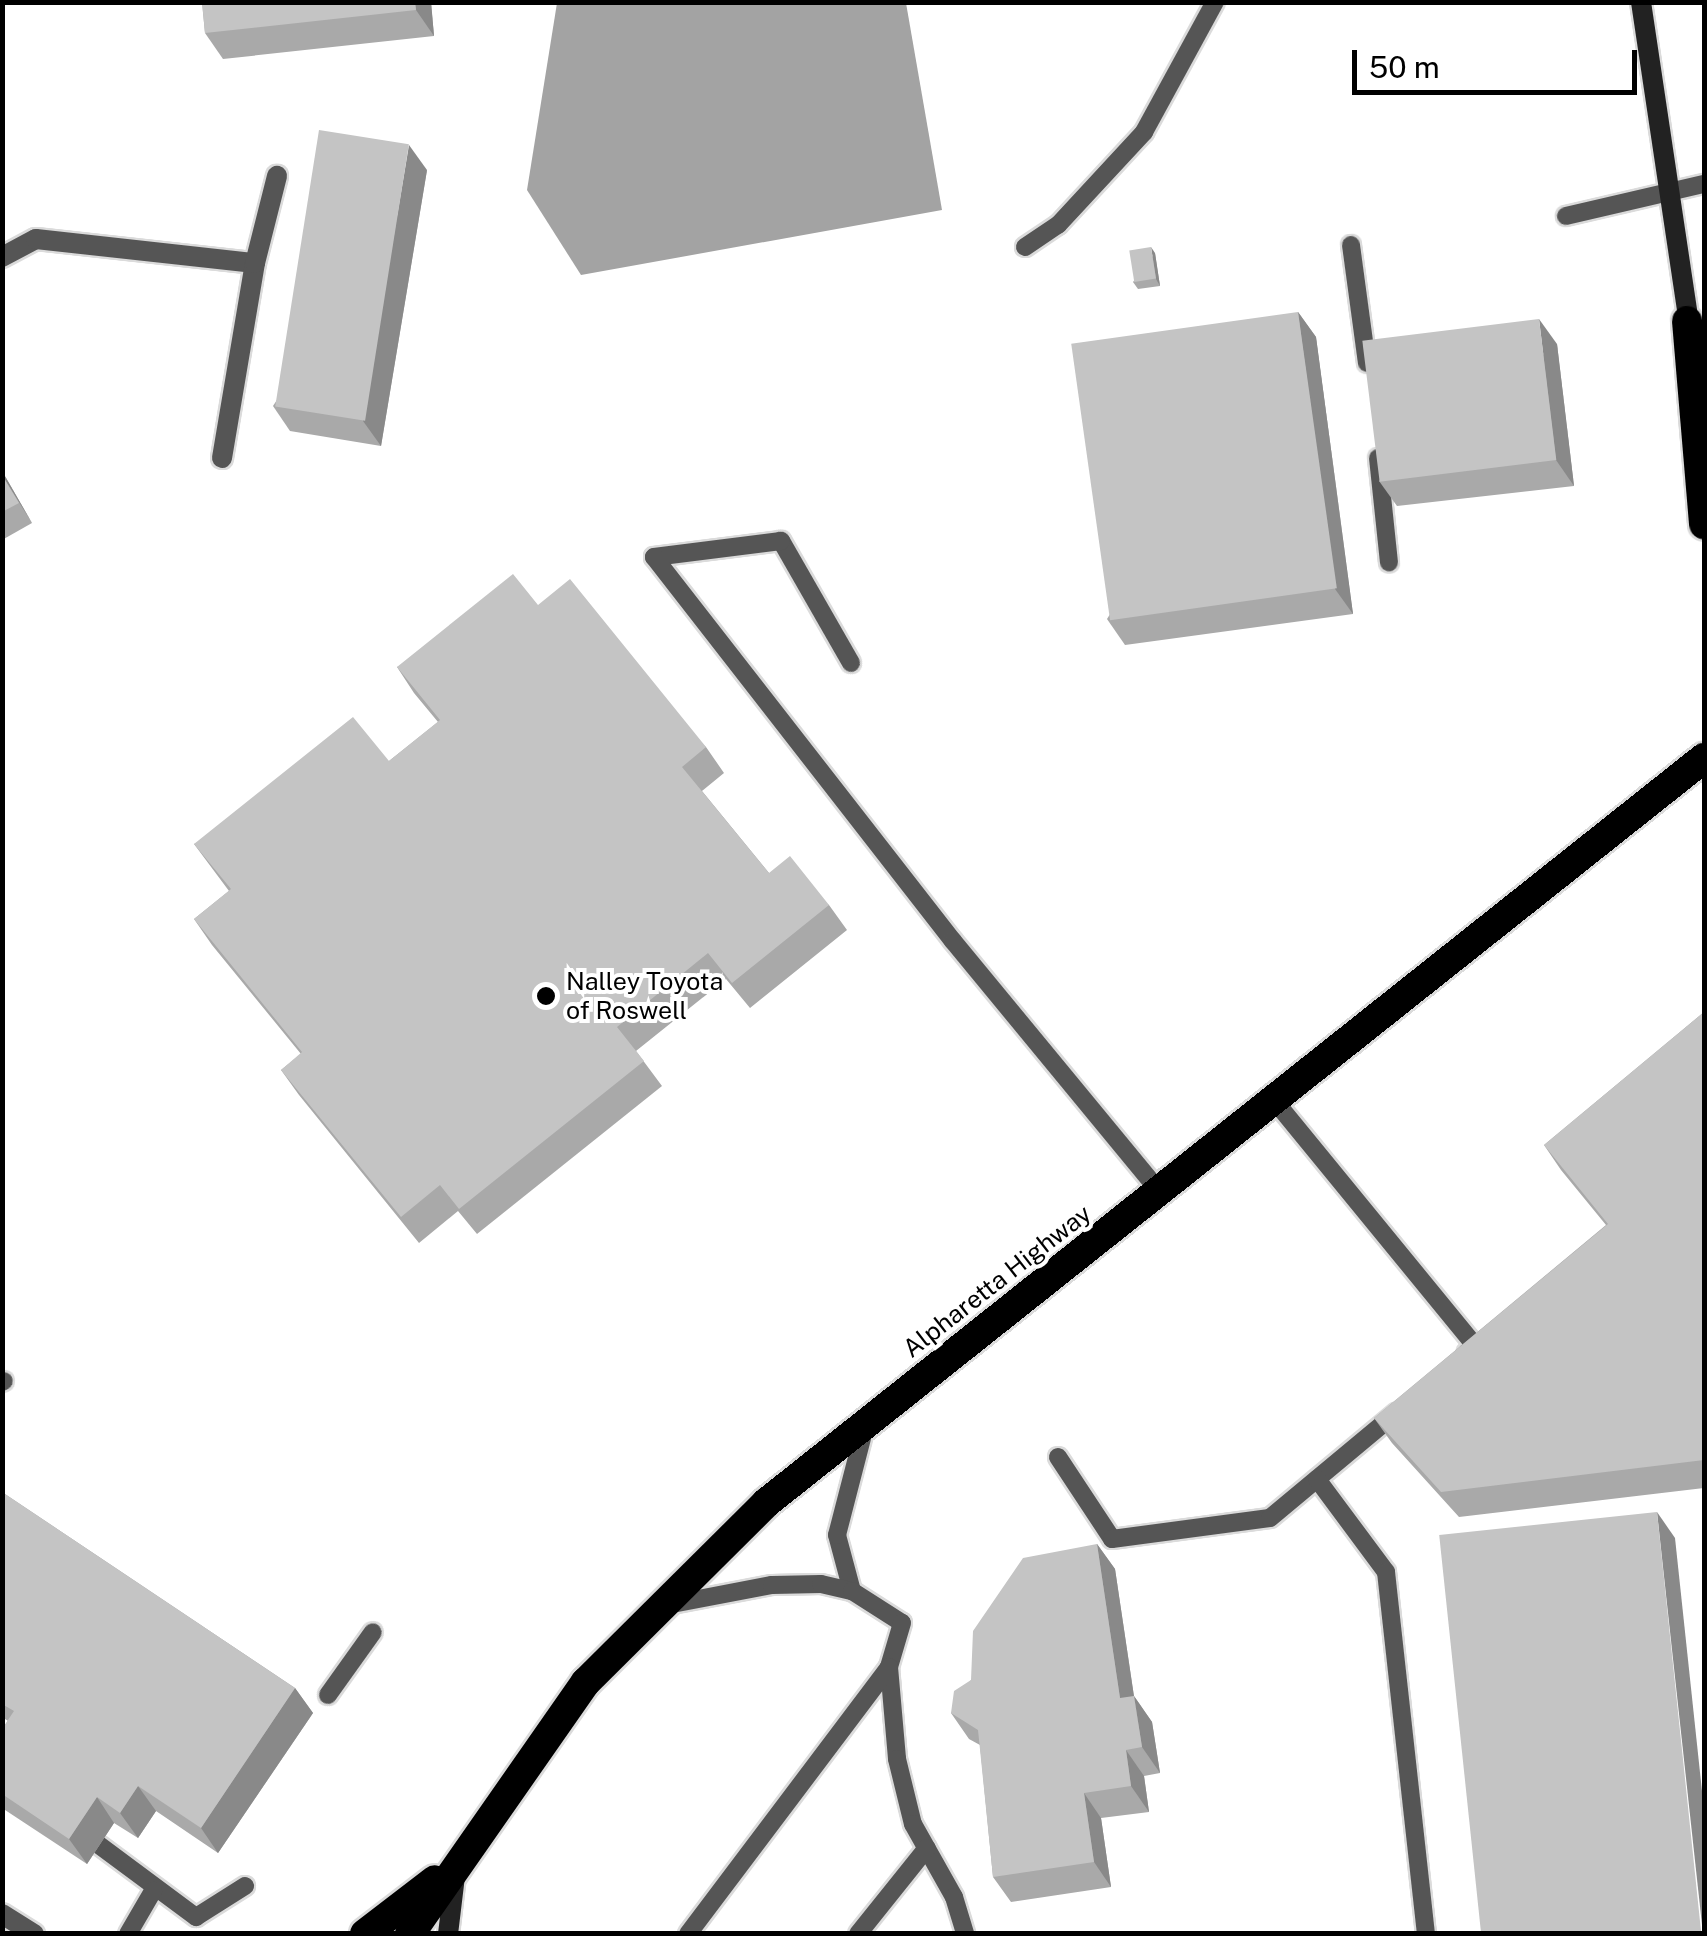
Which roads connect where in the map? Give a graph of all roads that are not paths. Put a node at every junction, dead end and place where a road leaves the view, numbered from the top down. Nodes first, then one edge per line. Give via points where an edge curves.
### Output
1 (1215, 2) edge
2 (1641, 2) edge
3 (276, 176) dead end
4 (1704, 184) edge
5 (1669, 195) junction
6 (1566, 216) dead end
7 (1351, 245) dead end
8 (1024, 247) dead end
9 (2, 256) edge
10 (254, 263) junction
11 (1688, 321) junction
12 (1704, 384) edge
13 (1370, 386) edge
14 (1376, 444) edge
15 (222, 458) dead end
16 (1704, 524) edge
17 (1389, 562) dead end
18 (851, 663) dead end
19 (1704, 758) edge
20 (1274, 1100) junction
21 (1159, 1191) junction
22 (1446, 1370) edge
23 (1418, 1394) edge
24 (866, 1423) junction
25 (1058, 1458) dead end
26 (1317, 1479) junction
27 (852, 1591) junction
28 (657, 1607) junction
29 (373, 1632) dead end
30 (889, 1666) junction
31 (328, 1696) dead end
32 (99, 1846) dead end
33 (927, 1848) junction
34 (457, 1862) junction
35 (245, 1886) dead end
36 (153, 1891) junction
37 (2, 1914) edge
38 (34, 1934) edge
39 (128, 1934) edge
40 (365, 1934) edge
41 (410, 1934) edge
42 (448, 1934) edge
43 (688, 1934) edge
44 (858, 1934) edge
45 (965, 1934) edge
46 (1426, 1934) edge

1 - 8 lane via 1144,132 1058,226
2 - 5 street
3 - 10 street
4 - 5 lane
5 - 6 lane
5 - 11 street
7 - 13 lane
9 - 10 street via 36,239
10 - 15 street
11 - 12 street
11 - 16 highway
14 - 17 lane
18 - 21 lane via 781,541 654,557
19 - 20 highway, Alpharetta Highway
20 - 21 highway, Alpharetta Highway
20 - 22 lane via 1475,1346
21 - 24 highway, Alpharetta Highway
23 - 26 lane
24 - 27 lane via 837,1535
24 - 28 highway, Alpharetta Highway via 766,1503
25 - 26 lane via 1112,1539 1270,1518
26 - 46 lane via 1386,1572
27 - 28 lane via 772,1585
27 - 30 lane via 902,1623
28 - 34 highway, Alpharetta Highway via 544,1735
29 - 31 lane
30 - 33 lane via 897,1760 913,1824
30 - 43 lane
32 - 36 lane
33 - 44 lane
33 - 45 lane
34 - 40 highway
34 - 41 highway, Alpharetta Highway
34 - 42 street
35 - 36 lane via 196,1917
36 - 39 lane
37 - 38 street

